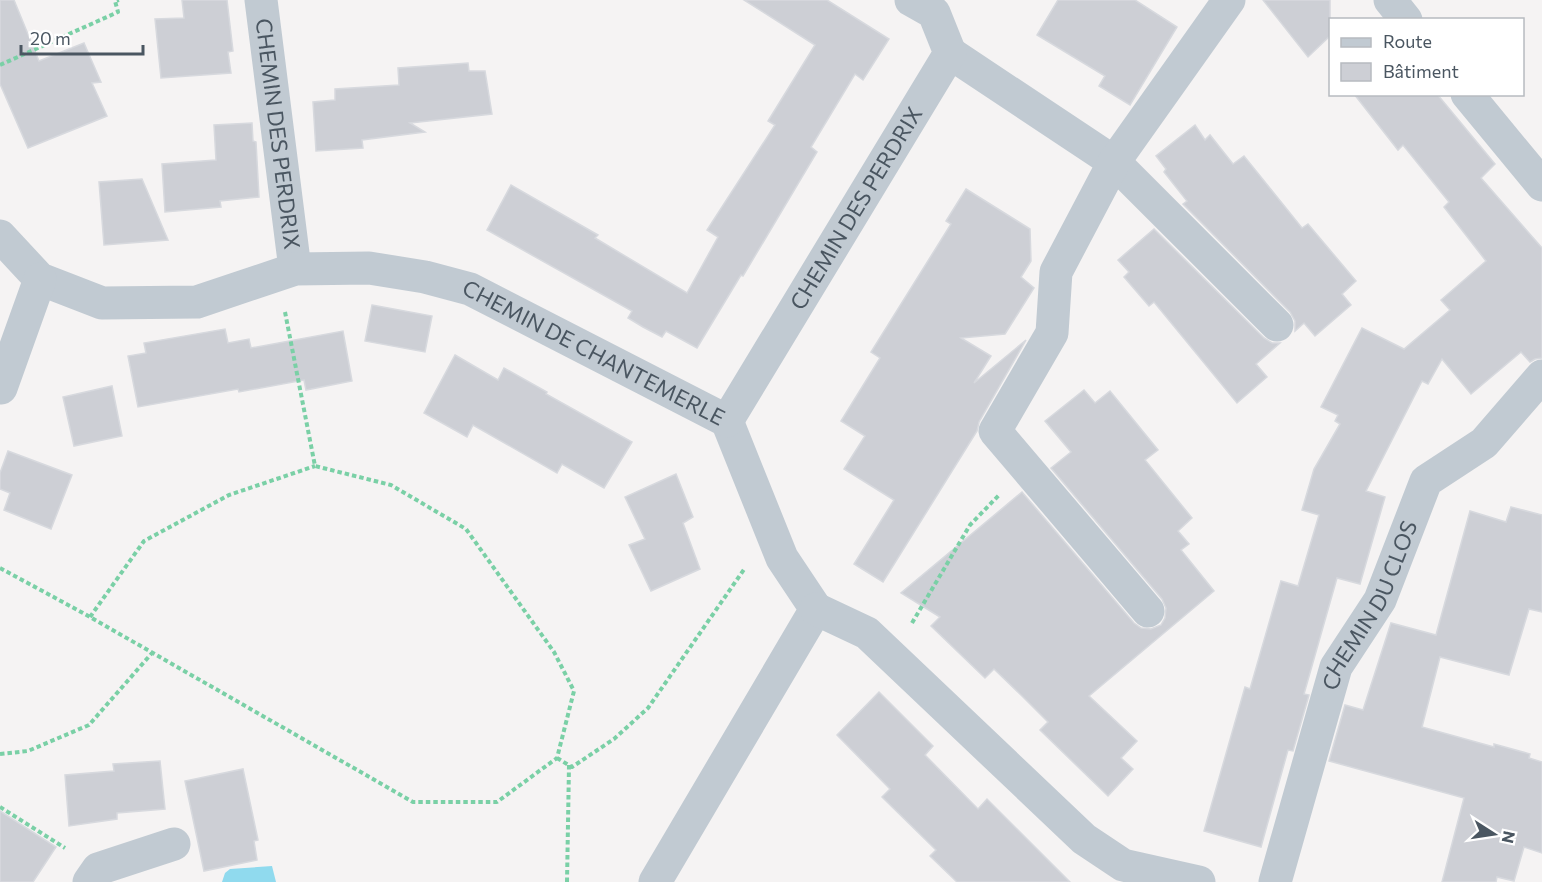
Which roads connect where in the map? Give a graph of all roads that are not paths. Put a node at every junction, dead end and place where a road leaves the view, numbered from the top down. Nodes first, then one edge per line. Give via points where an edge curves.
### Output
1 (261, 0) edge
2 (911, 0) edge
3 (1229, 0) edge
4 (1390, 0) edge
5 (1404, 18) edge
6 (950, 53) junction
7 (1469, 96) edge
8 (1114, 162) junction
9 (1542, 185) edge
10 (0, 236) edge
11 (286, 272) junction
12 (40, 279) junction
13 (1277, 325) dead end
14 (1542, 376) edge
15 (1, 388) edge
16 (727, 421) junction
17 (816, 609) junction
18 (1148, 611) dead end
19 (174, 844) dead end
20 (94, 876) edge
21 (654, 882) edge
22 (1199, 882) edge
23 (1275, 882) edge

1 - 11 street, CHEMIN DES PERDRIX
2 - 6 street via 934,13
3 - 8 street
4 - 5 street
6 - 8 street
6 - 16 street, CHEMIN DES PERDRIX
7 - 9 street
8 - 13 street
8 - 18 street via 1056,272 1052,333 996,431
10 - 12 street, CHEMIN DE CHANTEMERLE
11 - 12 street, CHEMIN DE CHANTEMERLE via 197,302 102,303
11 - 16 street, CHEMIN DE CHANTEMERLE via 369,268 470,289
12 - 15 street
14 - 23 street, CHEMIN DU CLOS via 1484,443 1426,481 1380,600 1336,667
16 - 17 street, CHEMIN DE CHANTEMERLE via 782,558
17 - 21 street
17 - 22 street via 867,633 1084,839 1124,865
19 - 20 street

